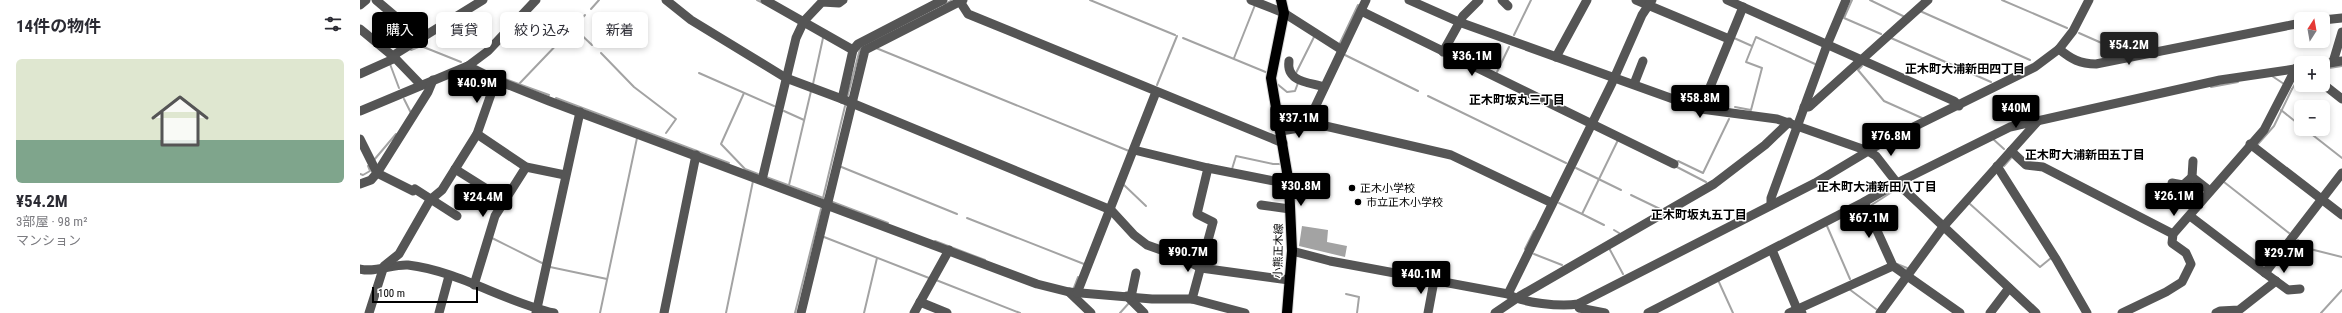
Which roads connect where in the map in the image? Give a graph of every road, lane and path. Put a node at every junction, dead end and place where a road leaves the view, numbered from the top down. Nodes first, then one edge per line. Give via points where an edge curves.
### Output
1 (366, 0) edge
2 (376, 0) edge
3 (483, 0) edge
4 (536, 0) edge
5 (666, 0) edge
6 (765, 0) edge
7 (843, 0) edge
8 (942, 0) edge
9 (1251, 0) edge
10 (1281, 0) edge
11 (1366, 0) edge
12 (1409, 0) edge
13 (1586, 0) edge
14 (1636, 0) edge
15 (1726, 0) edge
16 (1846, 0) edge
17 (1928, 0) edge
18 (2089, 0) edge
19 (961, 1) edge
20 (1474, 2) edge
21 (1650, 3) edge
22 (360, 5) edge
23 (1743, 7) junction
24 (1361, 11) junction
25 (390, 12) edge
26 (1284, 13) junction
27 (2342, 18) edge
28 (2330, 19) edge
29 (804, 22) junction
30 (1459, 22) junction
31 (2294, 24) edge
32 (360, 29) edge
33 (2342, 32) edge
34 (428, 35) edge
35 (1729, 39) junction
36 (1827, 45) junction
37 (408, 48) edge
38 (2059, 49) junction
39 (853, 50) junction
40 (1342, 50) junction
41 (1443, 52) junction
42 (394, 57) junction
43 (1556, 57) junction
44 (1289, 61) dead end
45 (1643, 61) dead end
46 (1860, 61) junction
47 (2338, 62) edge
48 (468, 66) junction
49 (2294, 69) edge
50 (360, 74) edge
51 (2294, 76) edge
52 (1614, 77) junction
53 (786, 78) junction
54 (433, 80) junction
55 (496, 80) junction
56 (1634, 84) junction
57 (421, 85) junction
58 (1324, 87) junction
59 (2330, 90) edge
60 (1156, 92) junction
61 (842, 99) junction
62 (2342, 99) edge
63 (850, 104) junction
64 (1959, 106) junction
65 (1804, 107) junction
66 (1701, 109) junction
67 (360, 111) edge
68 (580, 112) junction
69 (1308, 122) junction
70 (1789, 122) junction
71 (2037, 122) junction
72 (1592, 124) junction
73 (1798, 125) junction
74 (1280, 130) junction
75 (477, 134) junction
76 (360, 139) edge
77 (1283, 143) junction
78 (2250, 144) junction
79 (1134, 150) junction
80 (2011, 151) junction
81 (1868, 152) junction
82 (696, 156) junction
83 (2193, 161) dead end
84 (1674, 164) dead end
85 (1997, 166) junction
86 (526, 167) junction
87 (1208, 168) junction
88 (455, 169) junction
89 (377, 173) junction
90 (2342, 173) edge
91 (565, 176) junction
92 (2192, 177) junction
93 (762, 180) junction
94 (1897, 183) junction
95 (2172, 183) dead end
96 (360, 184) edge
97 (1289, 184) junction
98 (2210, 190) junction
99 (490, 191) dead end
100 (432, 199) junction
101 (2321, 199) junction
102 (1864, 202) junction
103 (1552, 203) junction
104 (826, 204) junction
105 (1261, 205) dead end
106 (1771, 205) junction
107 (1111, 210) junction
108 (1290, 210) junction
109 (2342, 215) edge
110 (457, 216) dead end
111 (2190, 216) junction
112 (1943, 227) junction
113 (2173, 234) junction
114 (949, 250) junction
115 (1292, 250) junction
116 (1772, 250) junction
117 (384, 266) junction
118 (1893, 266) junction
119 (1201, 268) junction
120 (360, 269) edge
121 (1136, 273) dead end
122 (2265, 273) junction
123 (1908, 275) junction
124 (448, 276) junction
125 (1289, 280) junction
126 (1434, 281) junction
127 (2276, 281) junction
128 (474, 285) junction
129 (2009, 288) junction
130 (2300, 289) dead end
131 (1073, 293) junction
132 (1508, 294) junction
133 (1129, 297) junction
134 (1192, 299) junction
135 (1517, 300) junction
136 (920, 302) junction
137 (1578, 304) junction
138 (537, 311) edge
139 (1796, 312) edge
140 (370, 313) edge
141 (439, 313) edge
142 (554, 313) edge
143 (664, 313) edge
144 (801, 313) edge
145 (914, 313) edge
146 (947, 313) edge
147 (1092, 313) edge
148 (1144, 313) edge
149 (1245, 313) edge
150 (1287, 313) edge
151 (1428, 313) edge
152 (1495, 313) edge
153 (1605, 313) edge
154 (1648, 313) edge
155 (1880, 313) edge
156 (1960, 313) edge
157 (1990, 313) edge
158 (2036, 313) edge
159 (2087, 313) edge
160 (2122, 313) edge
161 (2216, 313) edge

1 - 22 street
2 - 25 street
3 - 34 street
4 - 48 street via 488,51
5 - 53 street via 691,20
6 - 29 street
7 - 29 street via 839,3 822,2
8 - 39 street via 858,44
9 - 26 street
10 - 26 main road, 小熊正木線
11 - 24 street
12 - 30 street
13 - 43 street
14 - 21 street
15 - 23 street
16 - 36 street
17 - 46 street
18 - 38 street via 2073,31
19 - 60 street via 968,14
19 - 63 street via 865,50
20 - 30 street
21 - 35 street
21 - 52 street via 1639,33
23 - 35 street
23 - 36 street
24 - 40 street
24 - 41 street
26 - 40 street
26 - 74 main road, 小熊正木線 via 1271,78
27 - 28 street
29 - 39 street
29 - 53 street via 795,42
30 - 41 street
30 - 43 street
31 - 38 street via 2096,64 2082,64
32 - 42 street
33 - 47 street
35 - 66 street
36 - 46 street
36 - 65 street
37 - 42 street
38 - 64 street via 2035,67
39 - 61 street
40 - 58 street
41 - 72 street
42 - 50 street
42 - 57 street
43 - 52 street
44 - 58 street via 1288,72 1292,76 1300,81
45 - 56 street
46 - 64 street via 1954,101
46 - 65 street via 1809,107
48 - 54 street
48 - 55 street
49 - 71 street via 2220,80
51 - 78 street via 2270,121
52 - 56 street
52 - 72 street
53 - 61 street
53 - 93 street
54 - 57 street
54 - 89 street
55 - 68 street
55 - 75 street
56 - 66 street
57 - 67 street
58 - 69 street
59 - 62 street
60 - 77 street
60 - 79 street
61 - 63 street
63 - 104 street via 838,166
63 - 107 street
64 - 81 street
65 - 73 street
66 - 70 street
68 - 82 street
68 - 91 street
69 - 74 street via 1299,128
69 - 103 street via 1451,155
70 - 73 street
70 - 135 street via 1765,145 1714,184
71 - 80 street
71 - 94 street via 2010,127
72 - 84 street
72 - 103 street
73 - 81 street
73 - 106 street via 1771,198
74 - 77 main road, 小熊正木線
75 - 86 street
75 - 88 street
76 - 89 street
77 - 97 main road, 小熊正木線
78 - 98 street
78 - 101 street
79 - 87 street
79 - 107 street
80 - 85 street
80 - 113 street via 2026,165 2042,167
81 - 94 street via 1876,156
81 - 106 street via 1815,184
82 - 93 street
82 - 143 street
83 - 92 street
85 - 112 street
85 - 159 street
86 - 91 street
86 - 128 street via 495,216
87 - 97 street
87 - 119 street via 1197,214 1213,222
88 - 99 street
88 - 100 street via 442,190
89 - 96 street via 371,180
89 - 100 street
90 - 101 street
91 - 138 street
92 - 95 street via 2183,185
92 - 98 street
93 - 104 street
94 - 102 street
94 - 112 street
97 - 108 main road, 小熊正木線
98 - 111 street
100 - 110 street
100 - 117 street via 399,254
101 - 109 street
101 - 122 street
102 - 116 street
102 - 118 street
103 - 132 street
104 - 114 street
104 - 144 street
105 - 108 street
106 - 137 street
107 - 119 street via 1147,245 1178,256
107 - 131 street
108 - 115 main road, 小熊正木線
111 - 113 street
111 - 122 street
112 - 123 street
112 - 129 street
113 - 160 street via 2172,243 2186,253 2191,264 2182,282
114 - 131 street via 1037,284
114 - 136 street
115 - 125 main road, 小熊正木線
115 - 126 street via 1330,261
116 - 139 street
116 - 154 street
117 - 120 street via 365,271
117 - 124 street via 408,265
117 - 140 street
118 - 123 street
118 - 139 street
119 - 125 street
119 - 134 street
121 - 133 street
122 - 127 street
123 - 155 street
123 - 156 street
124 - 128 street
124 - 141 street
125 - 150 main road, 小熊正木線
126 - 132 street
126 - 151 street
127 - 130 street via 2288,290
127 - 161 street via 2238,310
128 - 138 street
129 - 157 street
129 - 158 street
131 - 133 street
131 - 147 street
132 - 135 street
133 - 134 street
133 - 148 street
134 - 149 street
135 - 137 street via 1568,306
135 - 152 street
136 - 145 street
136 - 146 street
137 - 153 street via 1578,308
138 - 142 street

